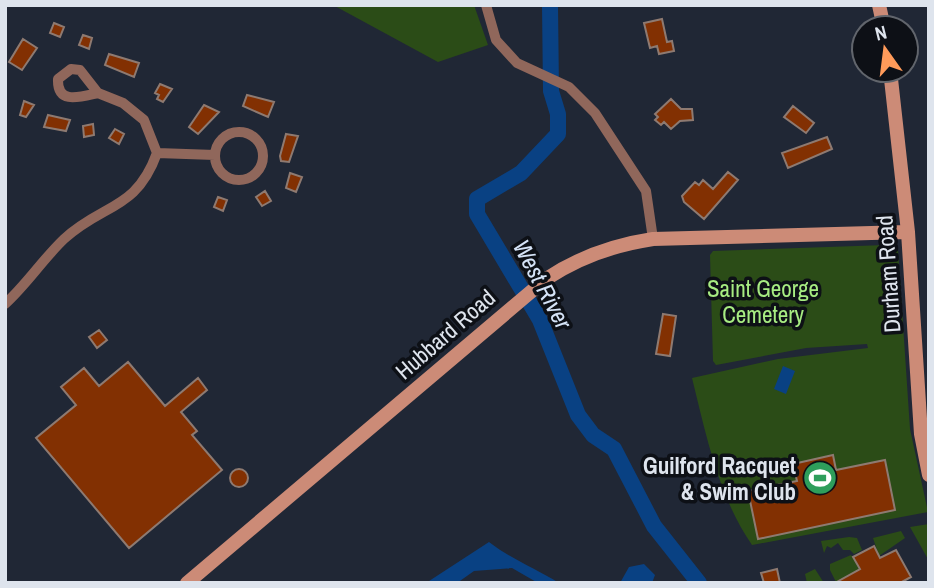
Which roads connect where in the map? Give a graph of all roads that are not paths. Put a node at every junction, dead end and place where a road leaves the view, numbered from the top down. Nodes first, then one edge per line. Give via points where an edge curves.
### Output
1 (486, 5) edge
2 (892, 84) edge
3 (98, 93) dead end
4 (157, 153) junction
5 (215, 155) junction
6 (908, 232) junction
7 (653, 239) junction
8 (5, 304) edge
9 (929, 475) edge
10 (187, 583) edge

1 - 7 street via 496,40 517,63 578,94 595,113 639,177 650,205
2 - 6 street, Durham Road
3 - 4 street via 123,103 144,120
4 - 5 street
4 - 8 street via 140,188 65,238
5 - 5 street via 222,173 242,180 258,170 263,160 258,142 241,132 224,138
6 - 7 street, Hubbard Road
6 - 9 street, Durham Road via 921,434
7 - 10 street, Hubbard Road via 607,249 546,279

